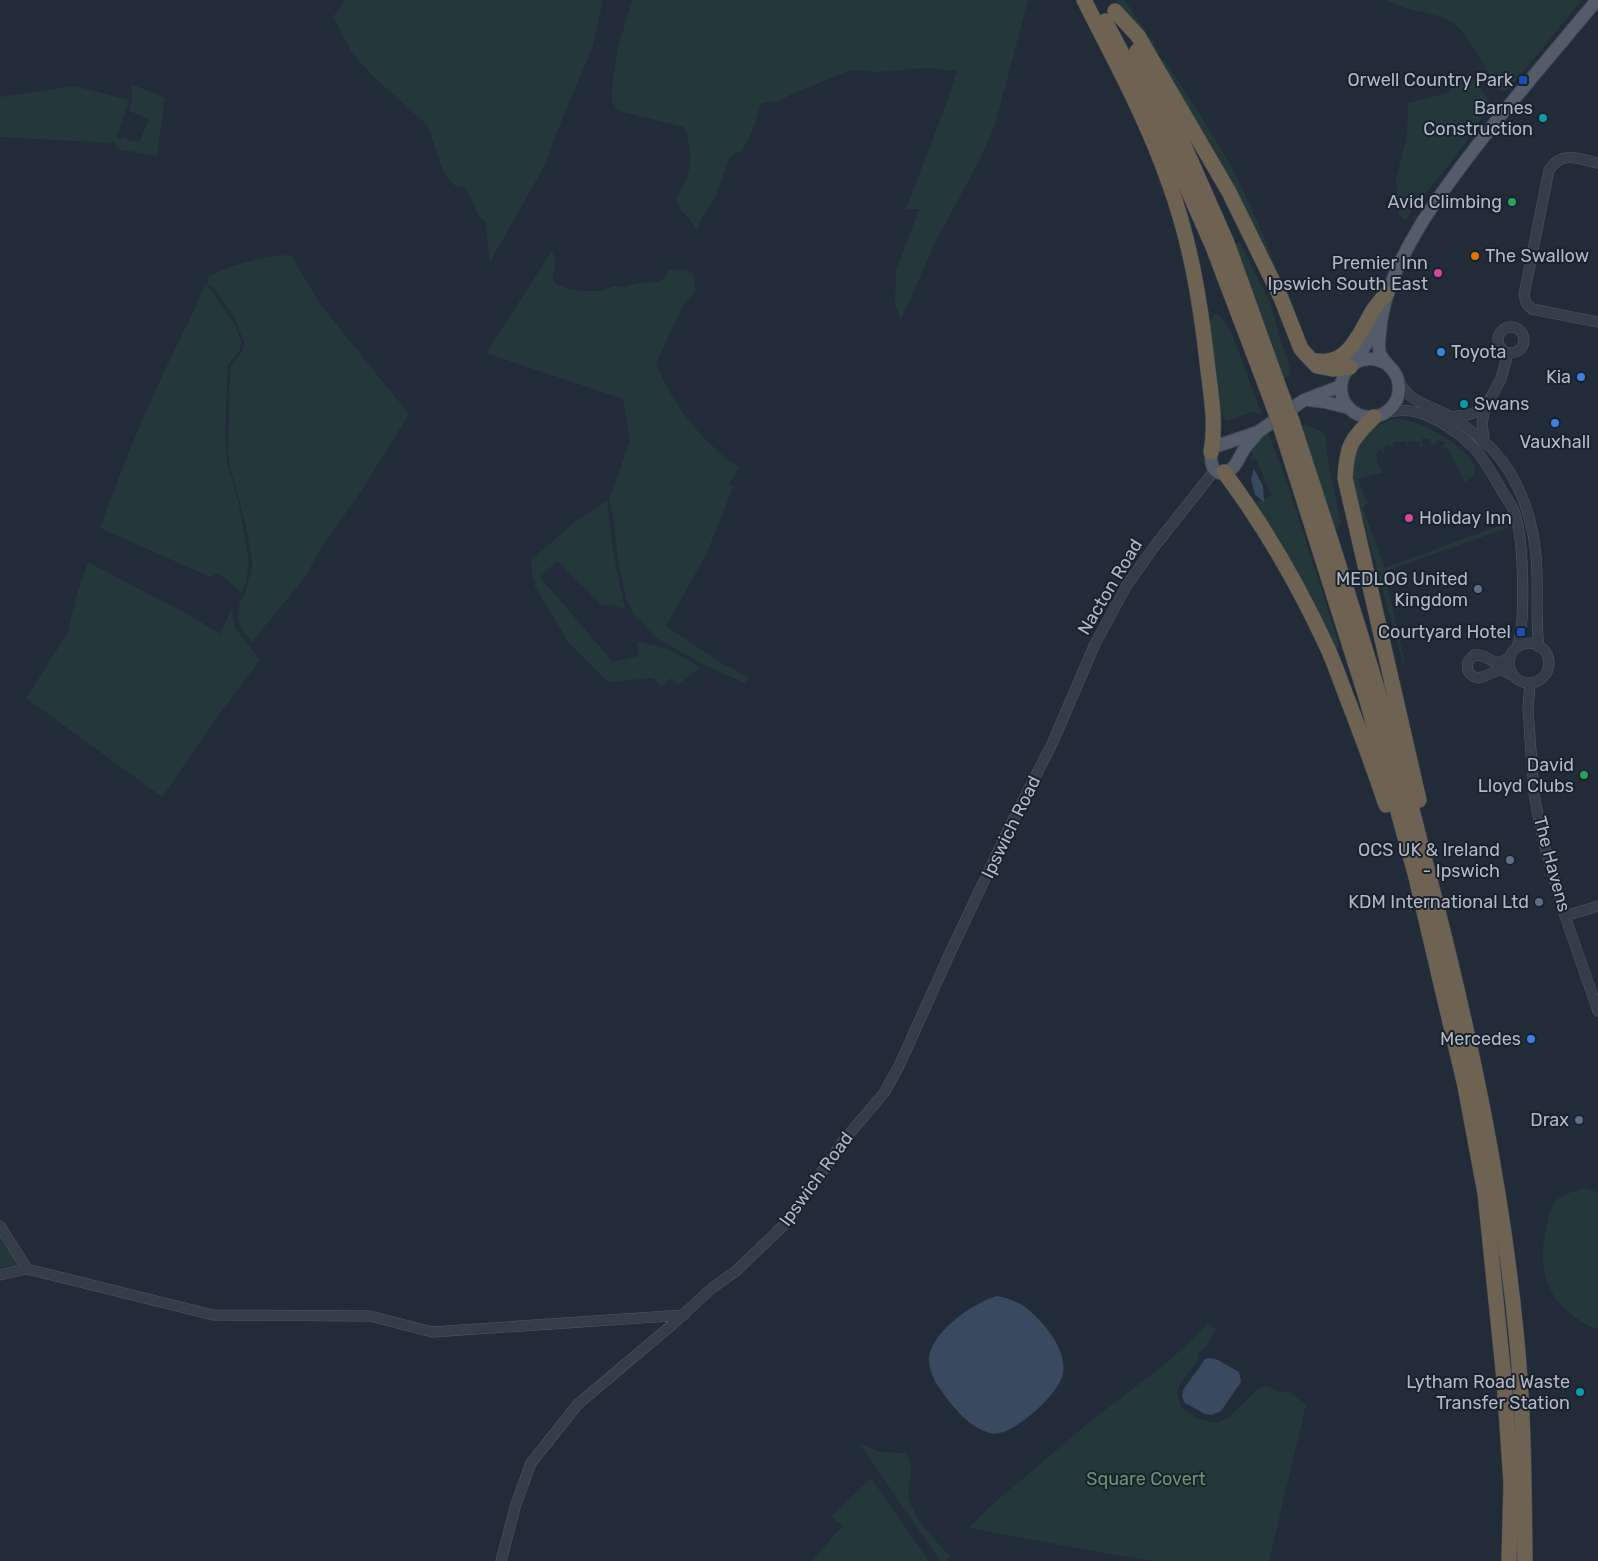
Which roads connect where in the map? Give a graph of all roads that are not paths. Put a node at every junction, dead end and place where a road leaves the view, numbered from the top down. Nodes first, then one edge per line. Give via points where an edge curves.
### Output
1 (1084, 0) edge
2 (1094, 0) edge
3 (1597, 0) edge
4 (1112, 5) edge
5 (1598, 163) edge
6 (1387, 293) junction
7 (1381, 320) junction
8 (1598, 322) edge
9 (1508, 353) dead end
10 (1309, 358) junction
11 (1351, 366) junction
12 (1389, 366) junction
13 (1398, 381) junction
14 (1341, 386) junction
15 (1276, 395) junction
16 (1304, 400) junction
17 (1349, 408) junction
18 (1485, 408) junction
19 (1380, 414) junction
20 (1452, 417) junction
21 (1286, 424) junction
22 (1258, 432) junction
23 (1484, 441) junction
24 (1211, 452) junction
25 (1220, 471) junction
26 (1517, 647) junction
27 (1539, 647) junction
28 (1510, 657) junction
29 (1514, 676) junction
30 (1530, 683) junction
31 (1056, 735) joint
32 (1414, 873) junction
33 (1598, 906) edge
34 (1565, 916) junction
35 (1443, 931) junction
36 (1598, 1011) edge
37 (0, 1226) edge
38 (27, 1270) junction
39 (0, 1275) edge
40 (684, 1315) junction
41 (501, 1561) edge
42 (1509, 1561) edge
43 (1525, 1561) edge

1 - 24 highway via 1149,130 1170,183 1189,247 1209,377 1214,430
2 - 15 highway via 1159,124
3 - 6 main road via 1463,164 1420,226
4 - 10 highway via 1138,36 1229,192 1281,298 1301,350
4 - 15 highway via 1175,125 1226,243
5 - 8 street via 1568,157 1554,162 1549,170 1524,295 1526,304 1532,309
6 - 7 main road
6 - 10 highway via 1357,340 1344,354 1327,362
7 - 11 main road
7 - 12 main road via 1380,355
9 - 18 street via 1501,378
10 - 11 highway via 1325,369
11 - 12 main road via 1372,359
11 - 14 main road
12 - 13 main road
13 - 19 main road via 1396,399 1391,408
13 - 20 street via 1411,396
14 - 16 main road
14 - 17 main road
15 - 21 highway, bridge
16 - 17 main road
16 - 22 main road
17 - 19 main road via 1359,414
18 - 20 street
18 - 23 street via 1482,423
19 - 26 street via 1400,410 1416,412 1443,424 1460,436 1486,464 1514,512 1522,555 1521,632
19 - 35 highway via 1358,432 1350,445 1345,478 1441,887
20 - 23 street
21 - 32 highway
21 - 35 highway via 1342,575 1404,781
22 - 24 main road via 1220,444
22 - 25 main road via 1235,464 1229,470
23 - 27 street via 1511,472 1530,517 1536,556
24 - 25 main road via 1211,465
25 - 31 street, Nacton Road via 1154,547 1128,586 1095,644
25 - 32 highway via 1265,530 1300,592 1328,651 1402,849
26 - 27 street via 1526,644
26 - 28 street
27 - 30 street via 1547,656 1548,668 1541,679
28 - 29 street via 1509,667
28 - 29 street via 1494,662 1483,656 1474,656 1468,662 1468,670 1478,678 1496,670
29 - 30 street
30 - 34 street, The Havens via 1528,709 1534,794 1544,844
31 - 40 street, Ipswich Road via 884,1093 844,1140 786,1223
32 - 42 highway via 1465,1086 1485,1193 1511,1484
33 - 34 street
34 - 36 street, The Havens
35 - 43 highway via 1475,1064 1502,1214 1524,1436
37 - 38 street
38 - 39 street
38 - 40 street via 213,1315 370,1316 432,1332
40 - 41 street, Ipswich Road via 578,1404 531,1462

